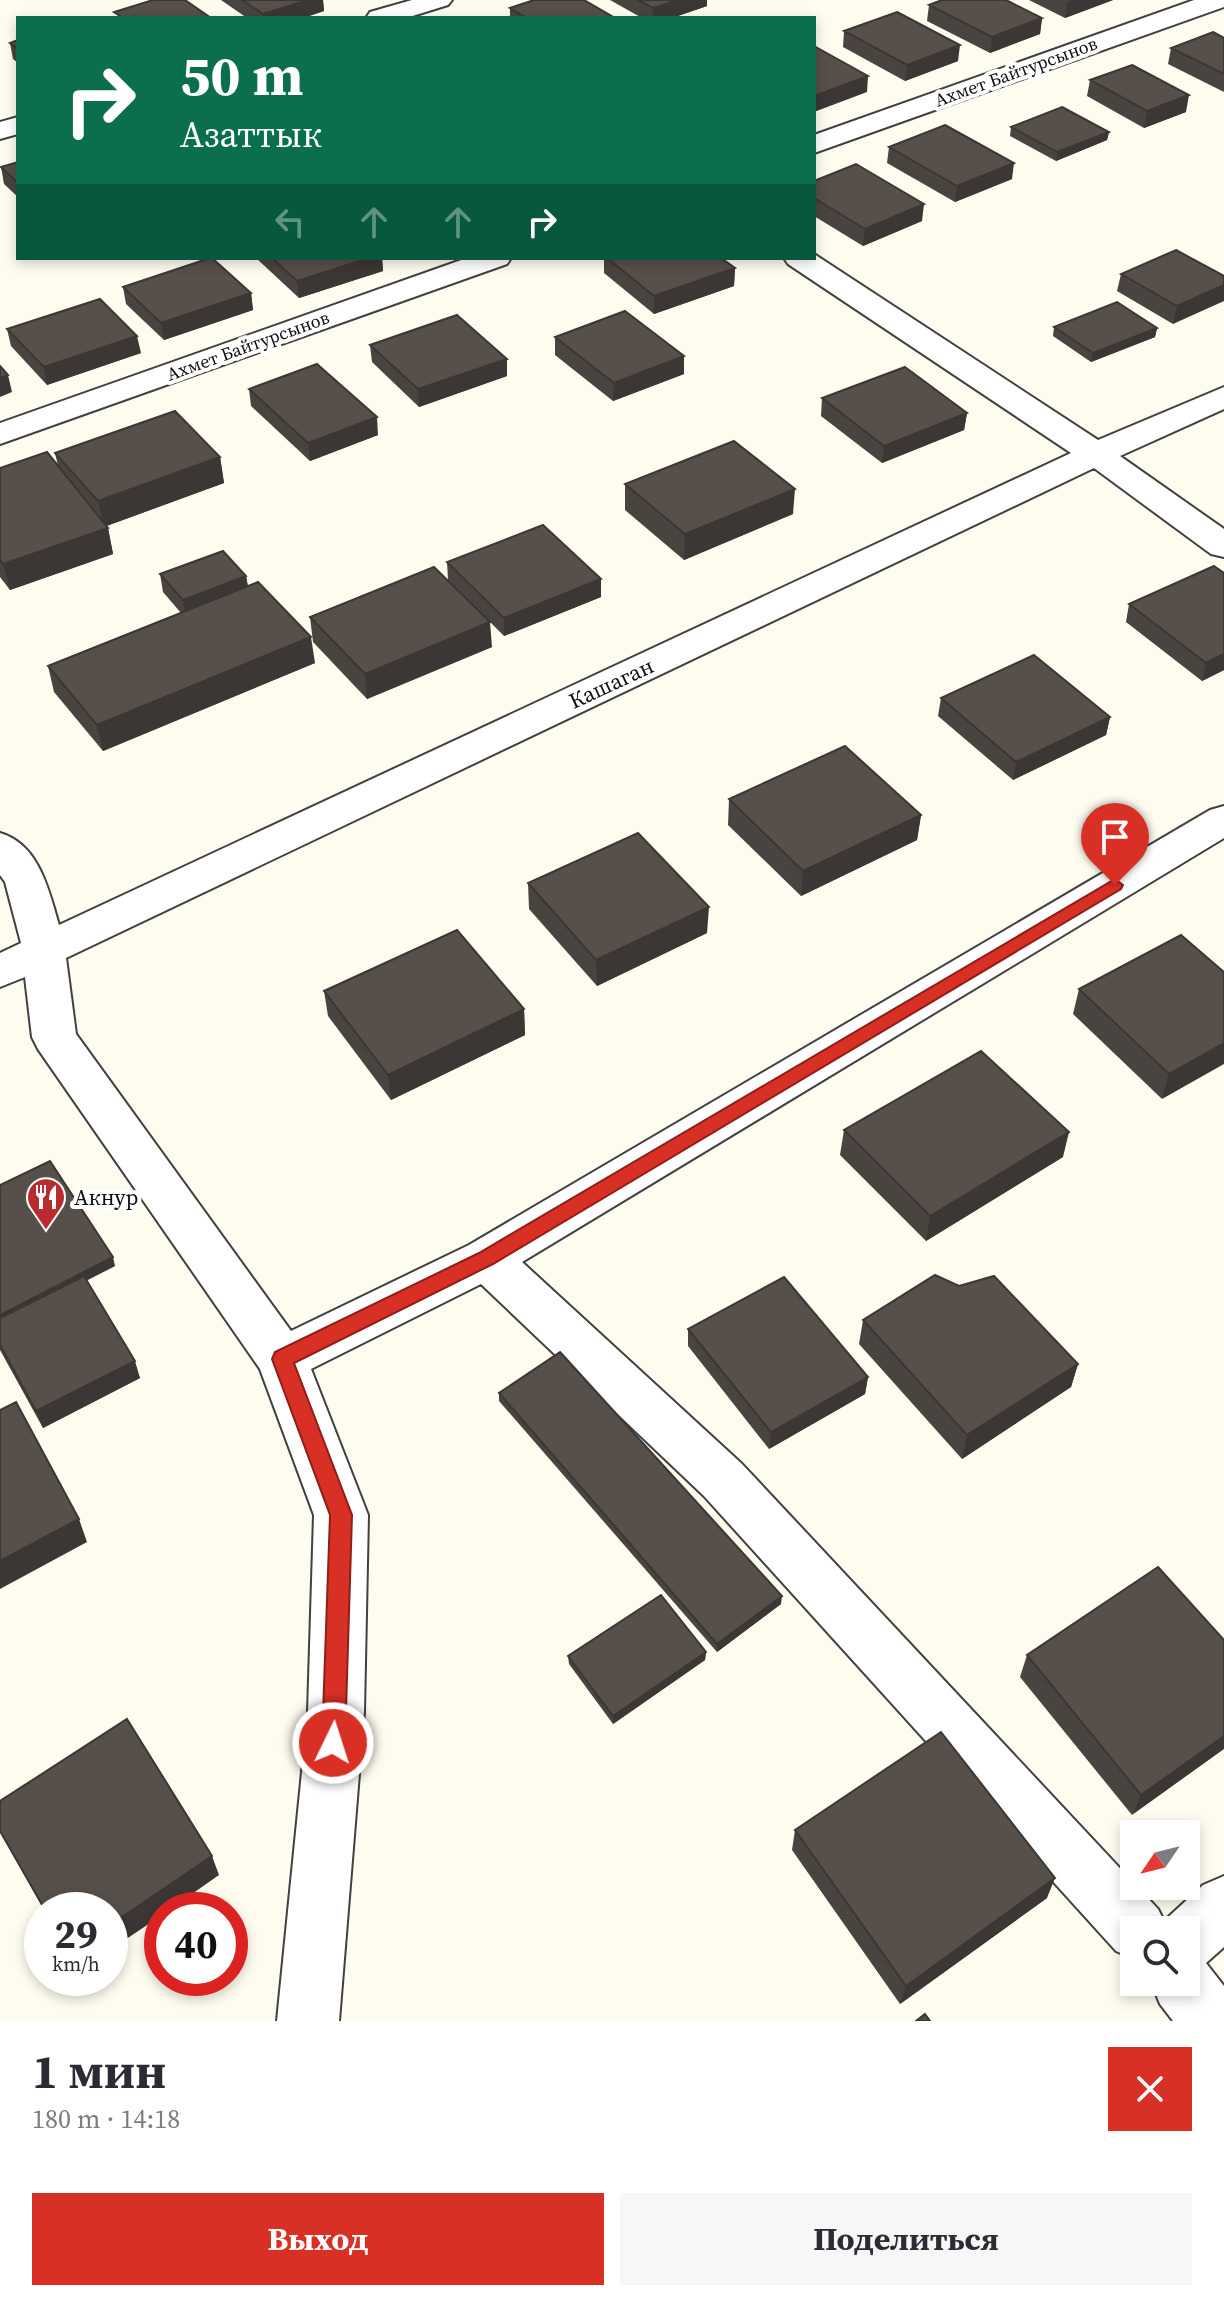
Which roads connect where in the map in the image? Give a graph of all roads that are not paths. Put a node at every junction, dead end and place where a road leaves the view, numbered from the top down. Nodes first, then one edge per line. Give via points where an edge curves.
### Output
1 (1218, 0) edge
2 (423, 6) edge
3 (386, 16) edge
4 (816, 144) edge
5 (490, 260) edge
6 (802, 260) edge
7 (1224, 397) edge
8 (0, 434) edge
9 (1096, 454) junction
10 (1224, 546) edge
11 (1224, 820) edge
12 (0, 847) edge
13 (22, 961) edge
14 (486, 1259) junction
15 (282, 1359) junction
16 (1224, 1906) edge
17 (1124, 1916) edge
18 (1200, 1928) edge
19 (1193, 1996) edge
20 (308, 2021) edge
21 (1212, 2021) edge

1 - 4 street, Ахмет Байтурсынов
2 - 3 street
5 - 8 street, Ахмет Байтурсынов
6 - 9 street
7 - 9 street, Кашаган
9 - 10 street
9 - 13 street, Кашаган
11 - 14 street
12 - 13 street via 25,878
13 - 15 street via 54,1037
14 - 15 street
14 - 17 street via 723,1480
15 - 20 street via 341,1515 336,1712
16 - 18 street
19 - 21 street

